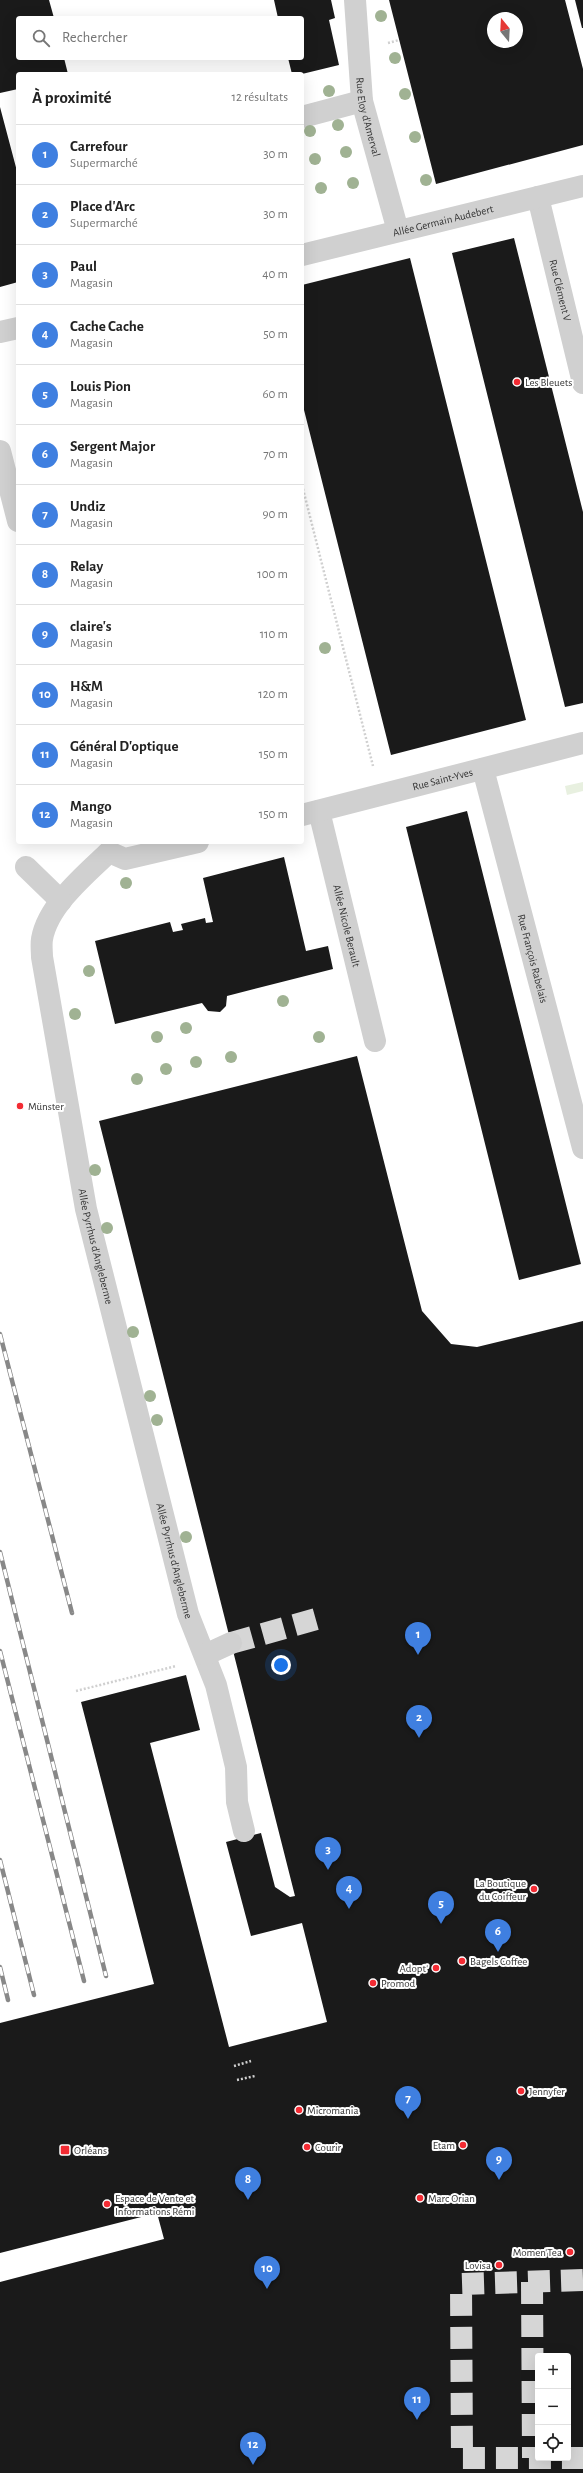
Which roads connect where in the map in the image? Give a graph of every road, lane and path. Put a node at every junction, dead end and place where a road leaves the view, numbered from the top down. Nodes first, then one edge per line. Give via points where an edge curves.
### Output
1 (355, 0) edge
2 (386, 36) dead end
3 (399, 40) dead end
4 (362, 101) junction
5 (304, 116) edge
6 (583, 186) edge
7 (538, 197) junction
8 (398, 231) junction
9 (304, 254) edge
10 (16, 328) edge
11 (0, 332) edge
12 (583, 383) edge
13 (0, 451) edge
14 (304, 493) edge
15 (16, 513) edge
16 (583, 743) edge
17 (483, 769) junction
18 (380, 795) junction
19 (311, 813) edge
20 (189, 844) edge
21 (106, 847) edge
22 (26, 867) dead end
23 (61, 901) junction
24 (375, 1041) dead end
25 (583, 1148) edge
26 (231, 1643) tunnel mouth
27 (205, 1656) junction
28 (76, 1691) dead end
29 (244, 1831) dead end
30 (251, 2061) dead end
31 (234, 2066) dead end
32 (255, 2076) dead end
33 (237, 2080) dead end

1 - 4 street, Rue Eloy d'Amerval via 359,87
2 - 3 path via 388,43
4 - 5 street
4 - 8 street, Rue Eloy d'Amerval
6 - 7 street, Allée Germain Audebert
7 - 8 street, Allée Germain Audebert
7 - 12 street, Rue Clément V
8 - 9 street, Allée Germain Audebert
10 - 11 street
13 - 15 street
14 - 18 path
16 - 17 street, Rue Saint-Yves
17 - 18 street, Rue Saint-Yves
17 - 25 street, Rue François Rabelais
18 - 19 street, Rue Saint-Yves
19 - 24 street, Allée Nicole Berault
20 - 21 street via 125,859
21 - 23 street, Allée Pyrrhus d'Angleberme
22 - 23 street
23 - 27 street, Allée Pyrrhus d'Angleberme via 42,939 42,957 86,1209 188,1614
26 - 27 street
27 - 28 path via 194,1662
27 - 29 street, Allée Pyrrhus d'Angleberme via 216,1685 234,1761 237,1802
30 - 31 path
32 - 33 path

